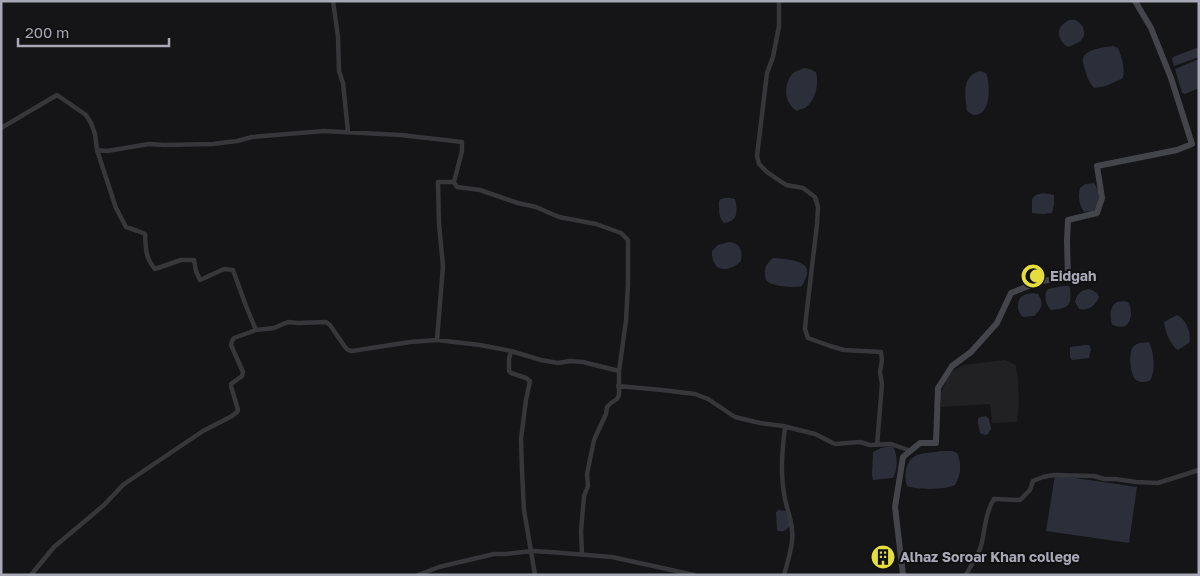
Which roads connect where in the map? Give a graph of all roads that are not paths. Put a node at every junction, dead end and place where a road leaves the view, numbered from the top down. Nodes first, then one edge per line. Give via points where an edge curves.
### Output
1 (333, 1) edge
2 (779, 1) edge
3 (1135, 1) edge
4 (1, 128) edge
5 (348, 132) junction
6 (97, 150) junction
7 (454, 182) junction
8 (256, 330) junction
9 (437, 340) junction
10 (511, 351) junction
11 (619, 370) junction
12 (618, 386) junction
13 (786, 427) junction
14 (877, 445) junction
15 (911, 450) junction
16 (1199, 470) edge
17 (531, 551) junction
18 (582, 554) junction
19 (31, 575) edge
20 (418, 575) edge
21 (534, 575) edge
22 (694, 575) edge
23 (784, 575) edge
24 (903, 575) edge
25 (966, 575) edge

1 - 5 street
2 - 14 street via 779,26 767,74 757,156 759,164 767,172 786,185 804,188 815,197 818,207 805,329 808,338 844,350 881,352
3 - 15 street via 1152,28 1192,144 1097,166 1102,198 1097,213 1068,220 1068,278 1041,282 1011,293 997,323 971,352 952,366 938,388 936,443 920,443
4 - 6 street via 58,95 86,114 93,128
5 - 6 street via 301,132 213,144 149,144
5 - 7 street via 462,142
6 - 8 street via 119,214 126,227 145,234 146,256 155,269 181,260 194,260 200,280 224,269 234,270
7 - 9 street via 438,182 443,266
7 - 11 street via 457,187 480,190 559,217 596,224 621,233 628,240 626,321
8 - 9 street via 288,322 326,322 345,347 352,351
8 - 19 street via 234,338 231,345 243,372 231,384 237,412 195,436 123,486 54,547
9 - 10 street
10 - 11 street via 558,363 583,362
10 - 17 street via 509,371 530,381 521,439 524,510
11 - 12 street
12 - 13 street via 695,394 708,398 735,417
12 - 18 street via 619,395 607,407 594,440 584,496
13 - 14 street via 816,434 835,444 860,442
13 - 23 street via 782,482 792,541
14 - 15 street via 891,444
15 - 24 street via 903,457 895,507
16 - 25 street via 1158,483 1094,476 1043,477 1033,482 1020,500 994,500 988,508 981,546
17 - 18 street
17 - 20 street via 494,554
17 - 21 street
18 - 22 street via 612,557

